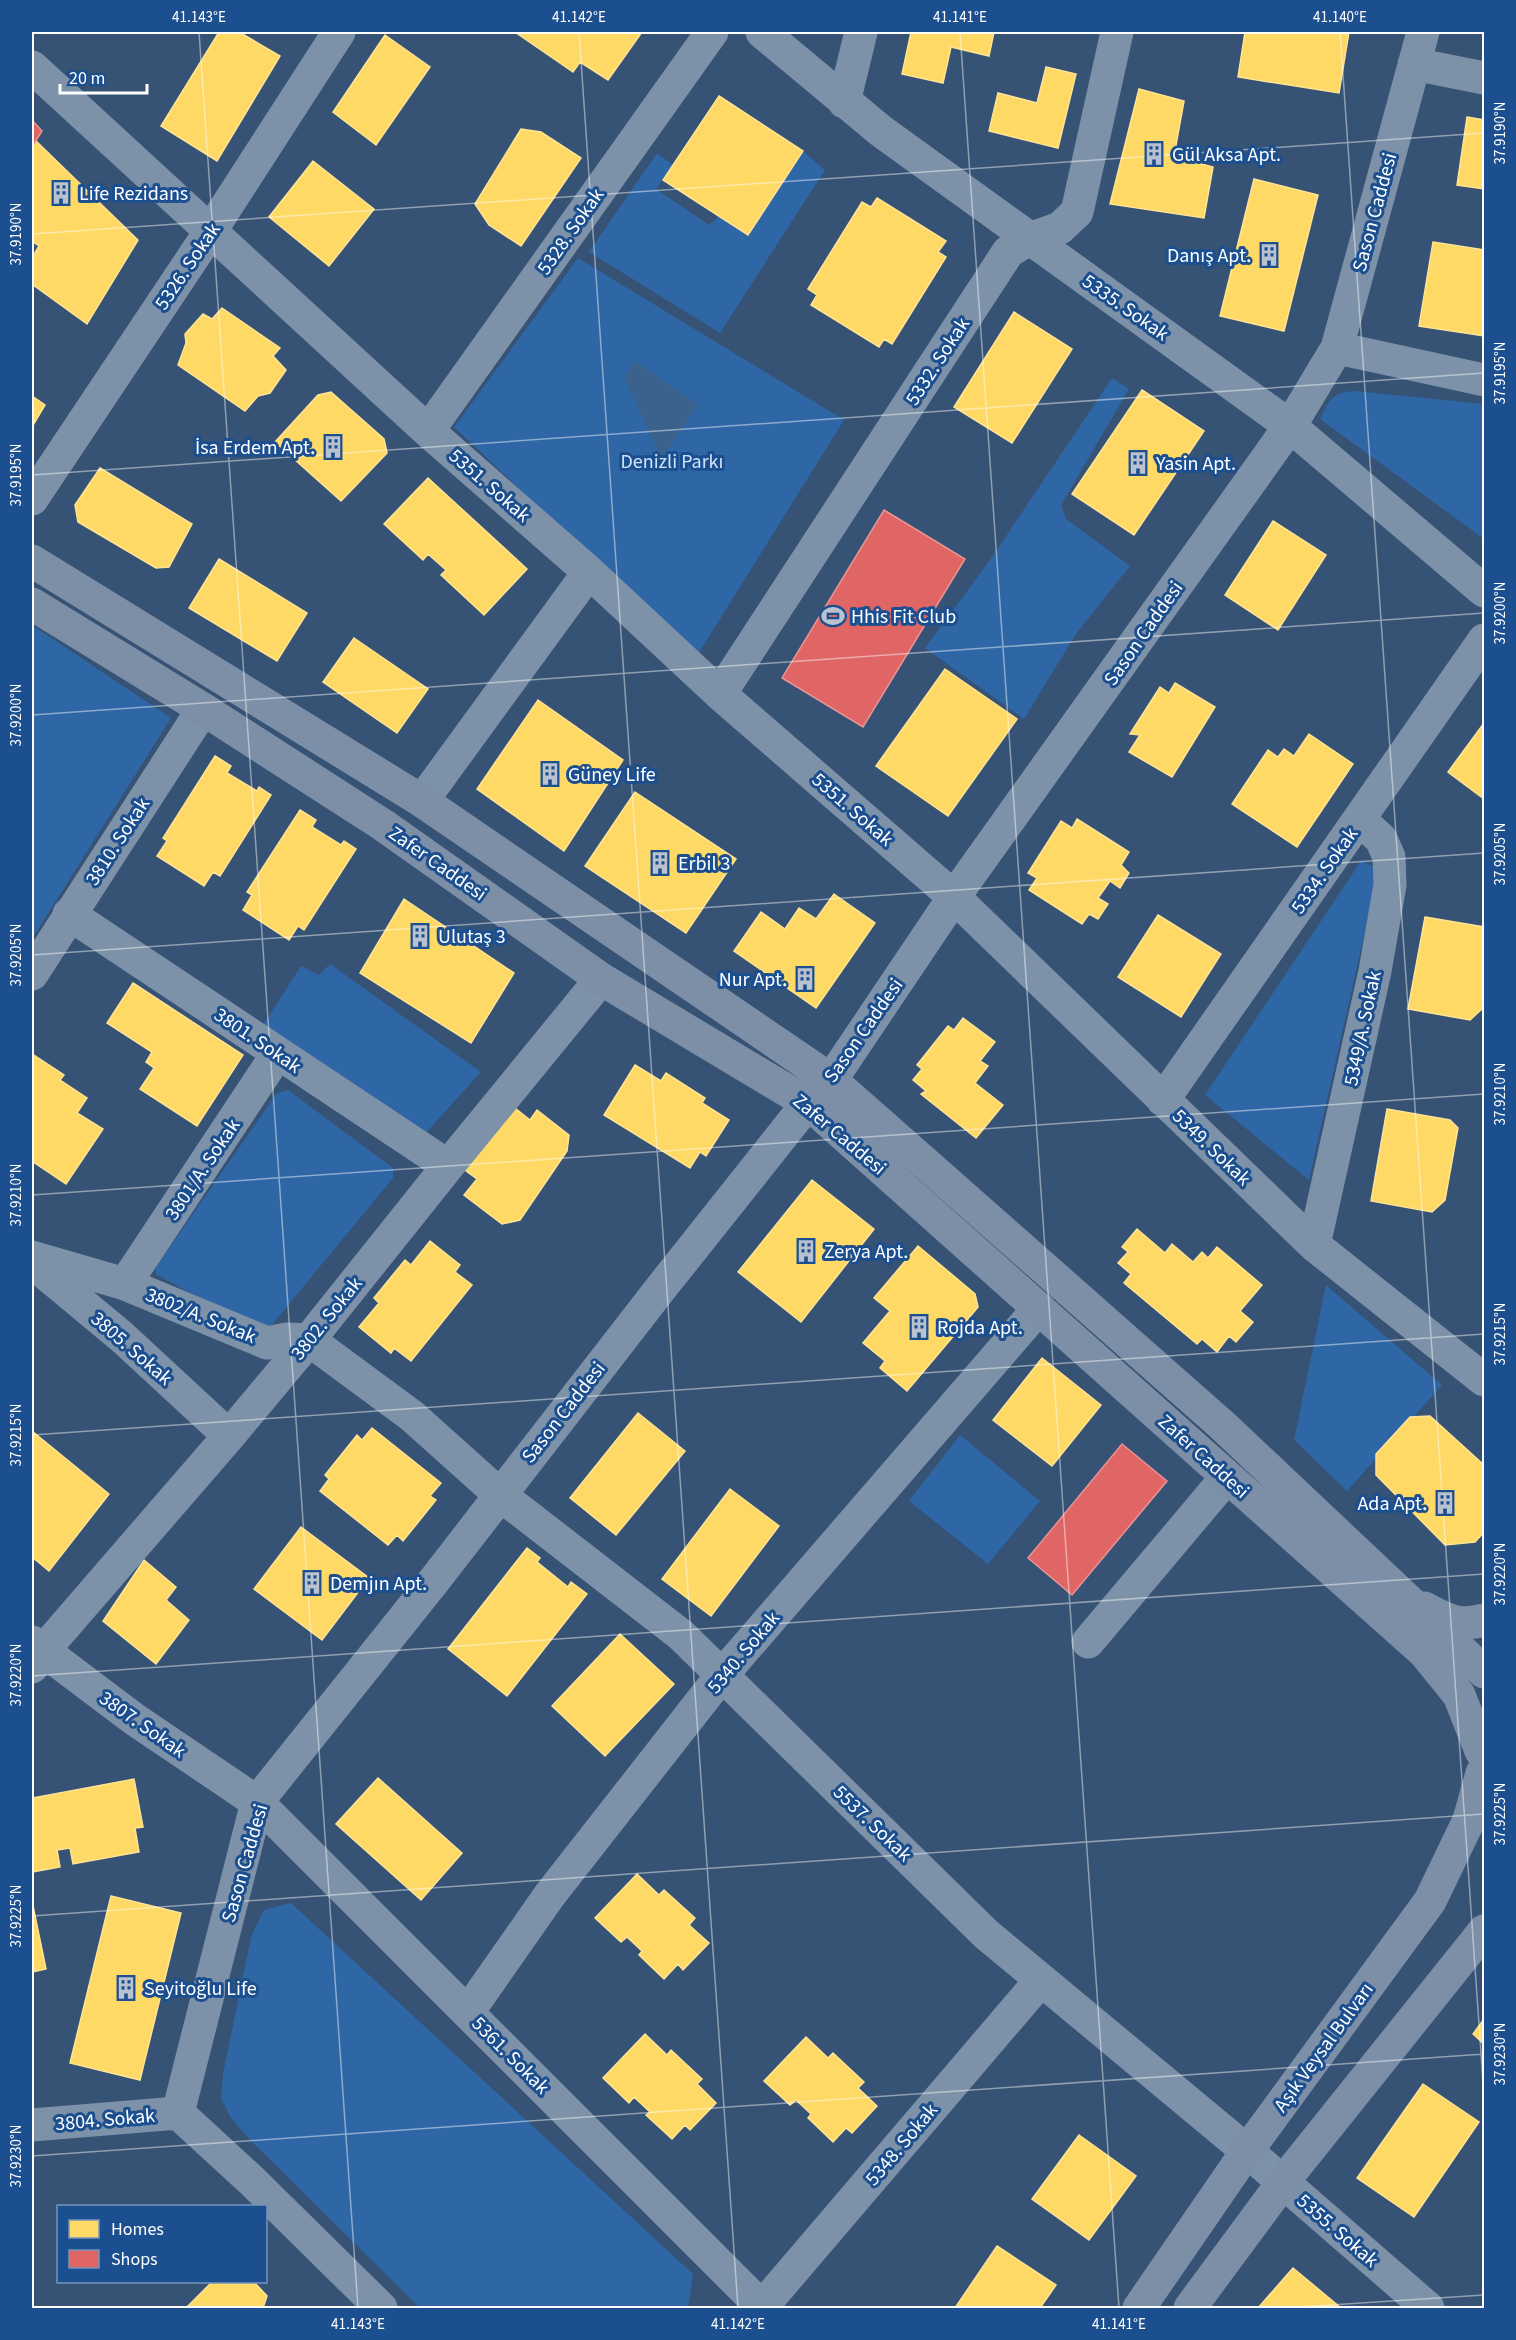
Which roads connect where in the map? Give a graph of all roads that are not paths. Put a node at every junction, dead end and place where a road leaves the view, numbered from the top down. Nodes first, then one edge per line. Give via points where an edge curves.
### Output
1 (339, 32) edge
2 (712, 32) edge
3 (762, 32) edge
4 (861, 32) edge
5 (1117, 32) edge
6 (1423, 32) edge
7 (1414, 64) junction
8 (32, 67) edge
9 (1485, 78) edge
10 (844, 102) junction
11 (210, 232) junction
12 (1029, 239) junction
13 (1337, 348) junction
14 (1485, 380) edge
15 (1290, 426) junction
16 (428, 431) junction
17 (32, 498) edge
18 (32, 561) edge
19 (589, 572) junction
20 (1485, 591) edge
21 (32, 604) edge
22 (1485, 640) edge
23 (720, 694) junction
24 (203, 709) junction
25 (422, 801) junction
26 (1359, 819) junction
27 (954, 897) junction
28 (69, 914) junction
29 (32, 975) edge
30 (601, 979) junction
31 (278, 1053) junction
32 (831, 1080) junction
33 (1163, 1100) junction
34 (808, 1103) junction
35 (448, 1166) junction
36 (1314, 1245) junction
37 (32, 1257) edge
38 (32, 1262) edge
39 (125, 1284) junction
40 (1039, 1308) junction
41 (309, 1340) junction
42 (1485, 1380) edge
43 (229, 1436) junction
44 (1227, 1477) junction
45 (499, 1494) junction
46 (1405, 1597) junction
47 (1485, 1620) edge
48 (1088, 1642) dead end
49 (35, 1653) edge
50 (1485, 1672) edge
51 (722, 1675) junction
52 (1483, 1761) edge
53 (257, 1802) junction
54 (1485, 1931) edge
55 (1041, 1980) junction
56 (468, 2012) junction
57 (178, 2113) junction
58 (32, 2125) edge
59 (1247, 2151) junction
60 (1283, 2182) junction
61 (381, 2308) edge
62 (762, 2308) edge
63 (1139, 2308) edge
64 (1190, 2308) edge
65 (1428, 2308) edge

1 - 11 street, 5326. Sokak
2 - 16 street, 5328. Sokak
3 - 10 street, 5335. Sokak
4 - 10 street
5 - 12 street, 5332. Sokak via 1077,212 1060,228
6 - 7 street, Sason Caddesi
7 - 9 street
7 - 13 street, Sason Caddesi
8 - 11 street, 5351. Sokak
10 - 12 street, 5335. Sokak
11 - 16 street, 5351. Sokak
11 - 17 street, 5326. Sokak
12 - 15 street, 5335. Sokak
12 - 23 street, 5332. Sokak via 1008,252
13 - 14 street
13 - 15 street, Sason Caddesi
15 - 20 street, 5335. Sokak
15 - 27 street, Sason Caddesi
16 - 19 street, 5351. Sokak
18 - 25 main road
19 - 23 street, 5351. Sokak
19 - 25 street
21 - 24 main road, Zafer Caddesi
22 - 26 street, 5334. Sokak
23 - 27 street, 5351. Sokak
24 - 28 street, 3810. Sokak
24 - 30 main road, Zafer Caddesi via 383,825
25 - 32 main road
26 - 33 street, 5334. Sokak
26 - 36 street, 5349/A. Sokak via 1381,839 1389,857 1390,885 1375,971
27 - 32 street, Sason Caddesi
27 - 33 street, 5349. Sokak
28 - 29 street, 3810. Sokak
28 - 31 street, 3801. Sokak
30 - 34 main road, Zafer Caddesi
30 - 35 street, 3802. Sokak
31 - 35 street, 3801. Sokak
31 - 39 street, 3801/A. Sokak
32 - 34 street, Sason Caddesi
32 - 46 main road via 1222,1425
33 - 36 street, 5349. Sokak
34 - 40 main road, Zafer Caddesi
34 - 45 street, Sason Caddesi
35 - 41 street, 3802. Sokak
36 - 42 street, 5349. Sokak
37 - 39 street, 3802/A. Sokak
38 - 43 street, 3805. Sokak via 122,1337
39 - 41 street, 3802/A. Sokak via 267,1342
40 - 44 main road, Zafer Caddesi
40 - 51 street, 5340. Sokak
41 - 43 street, 3802. Sokak
41 - 45 street via 412,1416
43 - 49 street, 3802. Sokak
44 - 48 street
44 - 52 main road, Zafer Caddesi via 1425,1653 1459,1695
45 - 51 street, 5537. Sokak via 681,1635
45 - 53 street, Sason Caddesi
46 - 47 main road via 1451,1622
46 - 50 main road
49 - 53 street, 3807. Sokak
51 - 55 street, 5537. Sokak via 986,1934
51 - 56 street, 5340. Sokak via 549,1896
52 - 59 main road, Aşık Veysal Bulvarı via 1469,1821 1430,1901
53 - 56 street, 5361. Sokak
53 - 57 street, Sason Caddesi
54 - 60 main road
55 - 59 street, 5537. Sokak
55 - 62 street, 5348. Sokak
56 - 62 street, 5361. Sokak
57 - 58 street, 3804. Sokak
57 - 61 street
59 - 60 street, 5355. Sokak
59 - 63 main road, Aşık Veysal Bulvarı
60 - 64 main road
60 - 65 street, 5355. Sokak

